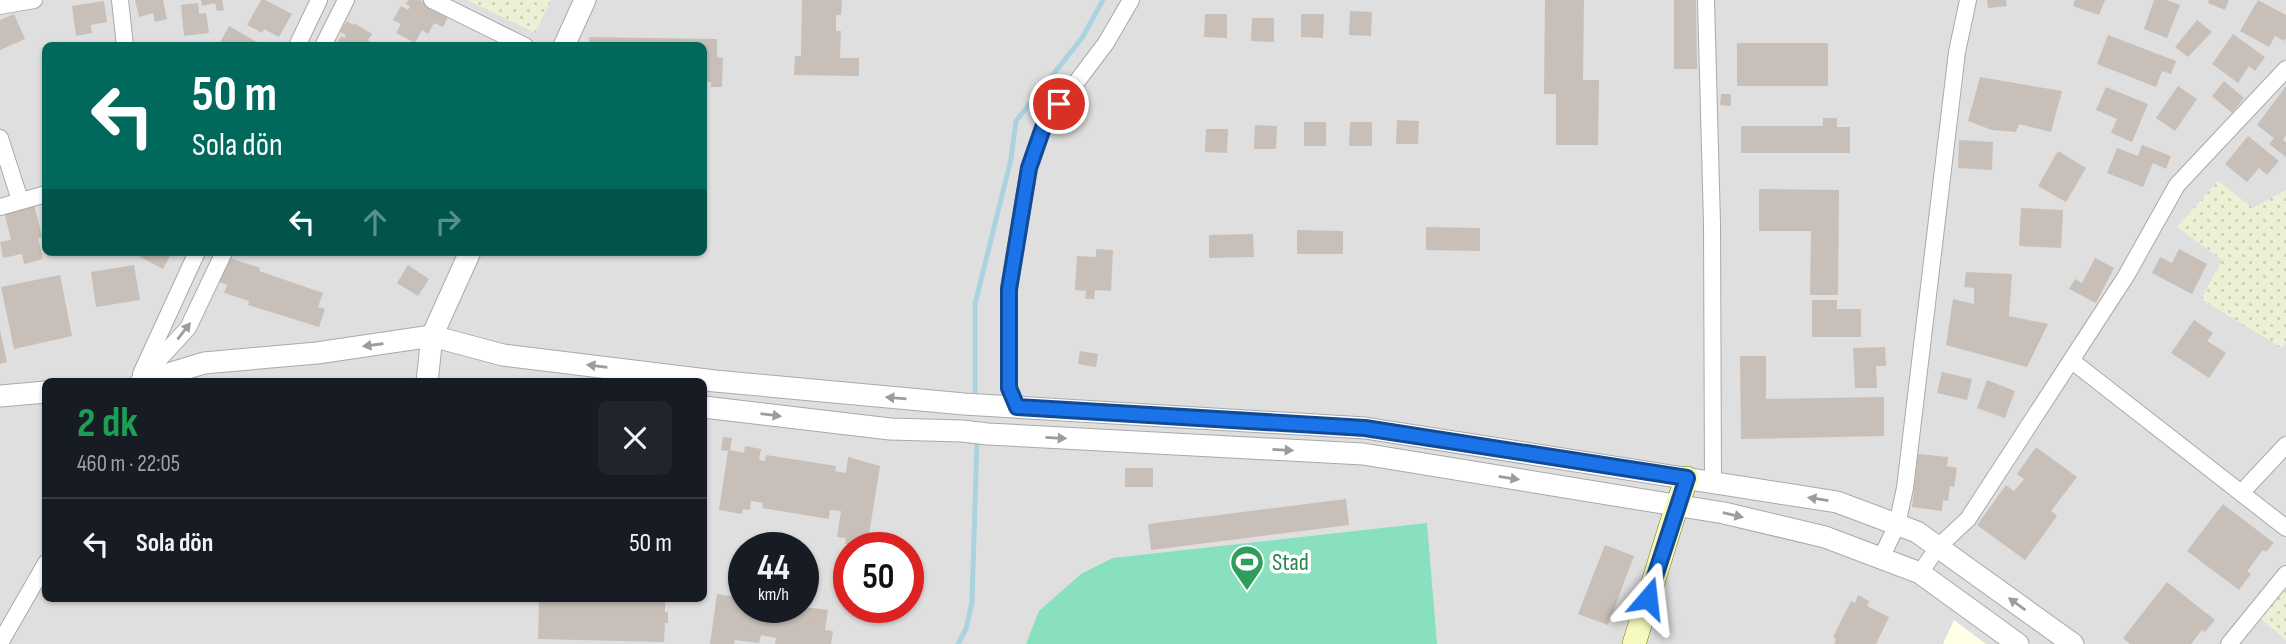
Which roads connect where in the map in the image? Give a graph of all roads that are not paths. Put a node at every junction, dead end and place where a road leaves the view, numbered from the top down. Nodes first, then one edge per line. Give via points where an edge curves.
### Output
1 (34, 0) edge
2 (120, 0) edge
3 (299, 0) edge
4 (346, 0) edge
5 (432, 0) edge
6 (585, 0) edge
7 (1131, 0) edge
8 (1706, 0) edge
9 (1967, 1) edge
10 (317, 4) edge
11 (0, 6) edge
12 (335, 21) junction
13 (125, 42) edge
14 (299, 42) edge
15 (325, 42) edge
16 (517, 42) edge
17 (566, 42) edge
18 (2286, 69) edge
19 (0, 138) edge
20 (42, 195) edge
21 (20, 200) junction
22 (0, 207) edge
23 (195, 256) edge
24 (222, 256) edge
25 (468, 256) edge
26 (432, 336) junction
27 (2072, 361) junction
28 (140, 378) edge
29 (143, 378) edge
30 (153, 378) edge
31 (427, 378) edge
32 (691, 378) edge
33 (707, 380) edge
34 (42, 392) edge
35 (0, 396) edge
36 (707, 407) edge
37 (1017, 407) junction
38 (2286, 445) edge
39 (1687, 478) junction
40 (1713, 483) junction
41 (2241, 493) junction
42 (1677, 505) junction
43 (1897, 525) junction
44 (2286, 528) edge
45 (1938, 547) junction
46 (1881, 558) junction
47 (42, 570) edge
48 (1920, 573) junction
49 (2286, 574) edge
50 (0, 643) edge
51 (1634, 644) edge
52 (2018, 644) edge
53 (2073, 644) edge
54 (2229, 644) edge

1 - 11 street
2 - 13 street
3 - 10 street
4 - 12 street
5 - 16 street
6 - 17 street
7 - 37 street via 1106,43 1044,125 1029,168 1009,289 1009,388
8 - 40 street
9 - 43 street
10 - 12 street
10 - 14 street
12 - 15 street
18 - 27 street via 2177,185
19 - 21 street
20 - 21 street
21 - 22 street
23 - 28 street
29 -> 24 street via 188,328
25 - 26 street
26 -> 30 street via 204,363
26 - 31 street
32 -> 26 street via 503,355
27 - 41 street
27 - 45 street via 1968,519
37 -> 33 street
34 - 35 street
36 -> 42 street via 890,429 1363,454
37 - 39 street via 1365,428
38 - 41 street
39 - 40 street
39 - 42 main road
43 -> 40 street via 1837,502
41 - 44 street
42 -> 46 street via 1825,537
42 - 51 main road
43 - 45 street
43 - 46 street
45 - 48 street
53 -> 45 street
46 - 48 street
47 - 50 street
48 - 52 street
49 - 54 street

